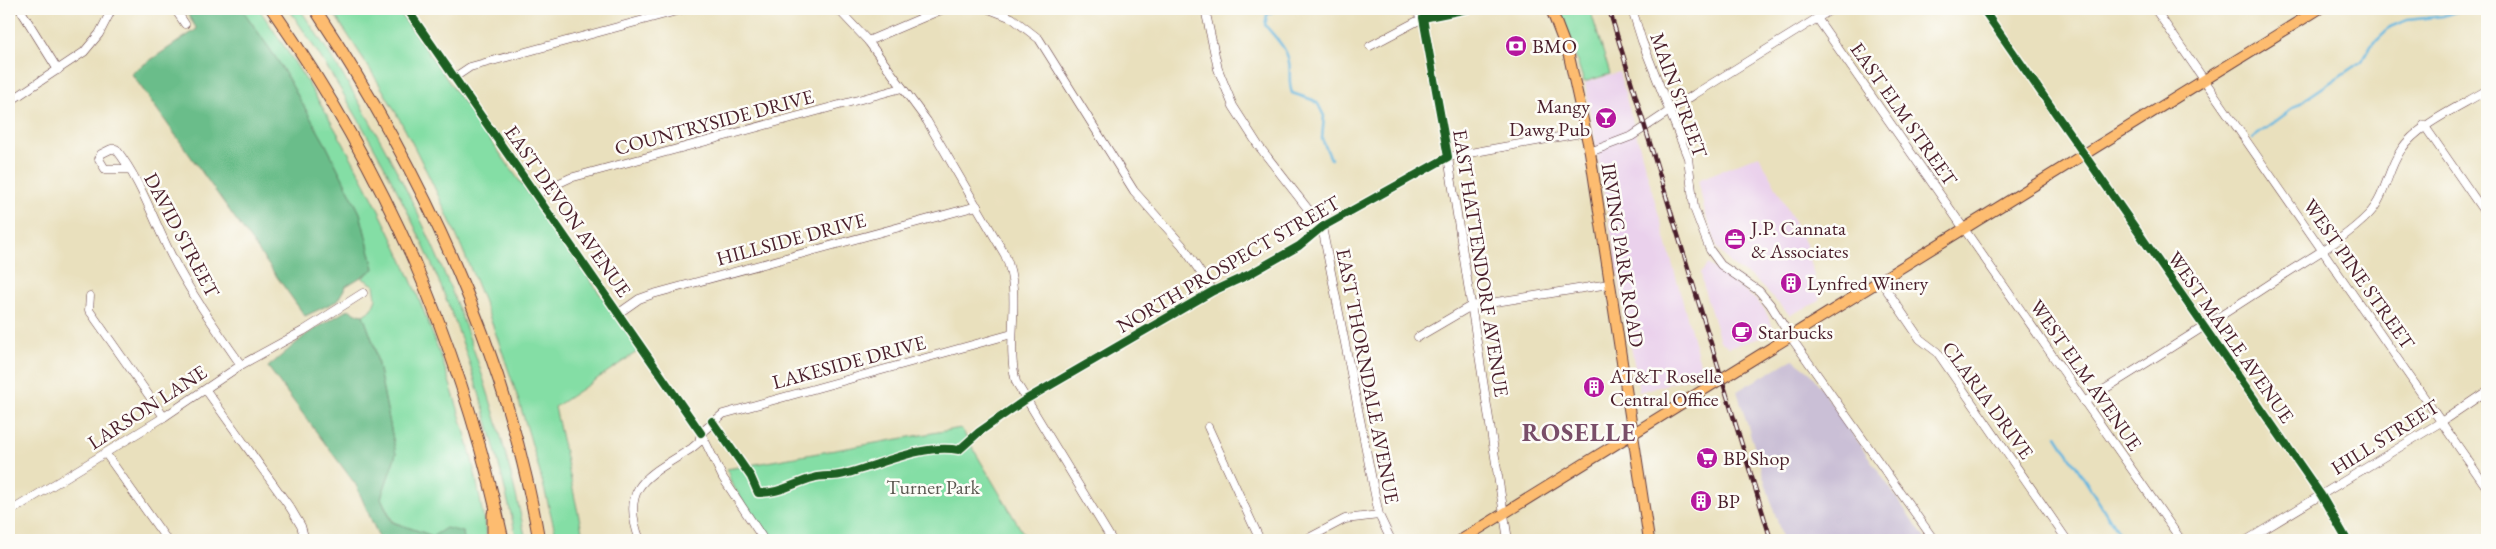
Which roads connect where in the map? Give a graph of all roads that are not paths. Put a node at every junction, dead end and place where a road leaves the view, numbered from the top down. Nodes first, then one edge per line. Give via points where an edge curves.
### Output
1 (20, 9) edge
2 (112, 9) edge
3 (175, 9) edge
4 (272, 9) edge
5 (315, 9) edge
6 (408, 9) edge
7 (684, 9) edge
8 (838, 9) edge
9 (943, 9) edge
10 (989, 9) edge
11 (1205, 9) edge
12 (1413, 9) edge
13 (1468, 9) edge
14 (1551, 9) edge
15 (1632, 9) edge
16 (1832, 9) edge
17 (1983, 9) edge
18 (2155, 9) edge
19 (2319, 9) edge
20 (1423, 18) junction
21 (1817, 18) junction
22 (185, 24) dead end
23 (868, 41) junction
24 (1370, 46) dead end
25 (58, 70) junction
26 (455, 77) junction
27 (2204, 80) junction
28 (902, 88) junction
29 (2487, 90) edge
30 (9, 102) edge
31 (1671, 111) junction
32 (2424, 125) junction
33 (1586, 132) junction
34 (1590, 152) junction
35 (2085, 154) junction
36 (1448, 157) junction
37 (129, 169) dead end
38 (536, 194) junction
39 (977, 206) junction
40 (2487, 216) edge
41 (1322, 228) junction
42 (1964, 229) junction
43 (2322, 250) junction
44 (1880, 280) junction
45 (1609, 284) junction
46 (1213, 291) junction
47 (363, 293) dead end
48 (90, 296) dead end
49 (1471, 306) junction
50 (618, 313) junction
51 (2204, 327) junction
52 (1012, 334) junction
53 (1790, 336) junction
54 (1418, 338) dead end
55 (241, 366) junction
56 (206, 390) junction
57 (2487, 391) edge
58 (1025, 400) junction
59 (2084, 402) junction
60 (164, 417) junction
61 (2441, 422) junction
62 (1208, 427) dead end
63 (701, 433) junction
64 (1633, 433) junction
65 (106, 454) junction
66 (2487, 488) edge
67 (493, 495) junction
68 (2321, 495) junction
69 (9, 512) edge
70 (1504, 513) junction
71 (1379, 515) junction
72 (536, 521) junction
73 (167, 540) edge
74 (305, 540) edge
75 (493, 540) edge
76 (503, 540) edge
77 (539, 540) edge
78 (545, 540) edge
79 (640, 540) edge
80 (764, 540) edge
81 (1112, 540) edge
82 (1260, 540) edge
83 (1306, 540) edge
84 (1391, 540) edge
85 (1461, 540) edge
86 (1508, 540) edge
87 (1649, 540) edge
88 (1934, 540) edge
89 (2067, 540) edge
90 (2181, 540) edge
91 (2246, 540) edge
92 (2348, 540) edge

1 - 25 street
2 - 25 street via 99,34 84,52
3 - 22 street
4 - 67 highway via 347,125 414,257 462,385
5 - 72 highway via 386,123 455,265 504,398
6 - 26 street, EAST DEVON AVENUE
7 - 26 street via 470,67
8 - 23 street
9 - 23 street
10 - 46 street via 1012,18 1039,39 1134,191 1182,245
11 - 41 street, EAST THORNDALE AVENUE via 1218,69 1233,106 1258,145
12 - 20 street
13 - 20 street
14 - 33 main road, IRVING PARK ROAD via 1569,56
15 - 31 street, MAIN STREET
16 - 21 street
17 - 35 street, WEST MAPLE AVENUE
18 - 27 street, WEST PINE STREET
19 - 27 main road
20 - 24 street
20 - 36 street, EAST HATTENDORF AVENUE
21 - 31 street
21 - 42 street, EAST ELM STREET
23 - 28 street
25 - 30 street
26 - 38 street, EAST DEVON AVENUE
27 - 35 main road
27 - 43 street, WEST PINE STREET
28 - 38 street, COUNTRYSIDE DRIVE via 570,178
28 - 39 street via 927,121
29 - 32 street
31 - 34 street via 1632,136
31 - 53 street, MAIN STREET via 1688,158 1694,208 1710,250 1721,265 1759,291
32 - 40 street
32 - 43 street via 2401,149 2370,214
33 - 34 main road, IRVING PARK ROAD
33 - 36 street, NORTH PROSPECT STREET
34 - 45 main road, IRVING PARK ROAD
35 - 42 main road
35 - 51 street, WEST MAPLE AVENUE
36 - 41 street, NORTH PROSPECT STREET
36 - 49 street, EAST HATTENDORF AVENUE
37 - 55 street, DAVID STREET via 191,293
38 - 50 street, EAST DEVON AVENUE
39 - 50 street, HILLSIDE DRIVE via 654,294 638,299
39 - 52 street via 1010,266 1014,290
41 - 46 street, NORTH PROSPECT STREET via 1248,275
41 - 71 street, EAST THORNDALE AVENUE
42 - 44 main road
42 - 59 street, WEST ELM AVENUE
43 - 51 street
43 - 61 street, WEST PINE STREET
44 - 53 main road
44 - 89 street, CLARIA DRIVE via 1920,339 1937,352
45 - 49 street
45 - 64 main road, IRVING PARK ROAD
46 - 58 street, NORTH PROSPECT STREET
47 - 55 street, LARSON LANE
48 - 60 street via 89,310
49 - 54 street
49 - 70 street, EAST HATTENDORF AVENUE
50 - 63 street, EAST DEVON AVENUE
51 - 59 street
51 - 68 street, WEST MAPLE AVENUE
52 - 58 street via 1013,372
52 - 63 street, LAKESIDE DRIVE via 736,409 723,414
53 - 64 main road
53 - 88 street, MAIN STREET
55 - 56 street, LARSON LANE
56 - 60 street, LARSON LANE
56 - 74 street via 291,509
57 - 61 street, HILL STREET
58 - 81 street
59 - 90 street, WEST ELM AVENUE
60 - 65 street, LARSON LANE
61 - 66 street, WEST PINE STREET
61 - 68 street, HILL STREET
62 - 82 street
63 - 79 street, LAKESIDE DRIVE via 699,442 650,476 636,493 632,513
63 - 80 street, EAST DEVON AVENUE via 723,478
64 - 70 main road
64 - 87 main road, IRVING PARK ROAD
65 - 69 street, LARSON LANE
65 - 73 street
67 - 75 highway
67 - 76 highway
68 - 91 street, HILL STREET
68 - 92 street, WEST MAPLE AVENUE
70 - 85 main road
70 - 86 street, EAST HATTENDORF AVENUE
71 - 83 street via 1345,519
71 - 84 street, EAST THORNDALE AVENUE
72 - 77 highway
72 - 78 highway

